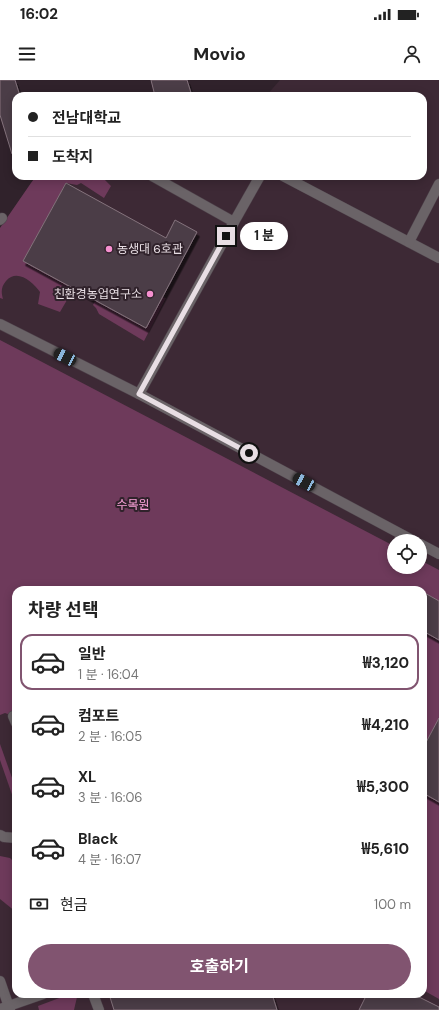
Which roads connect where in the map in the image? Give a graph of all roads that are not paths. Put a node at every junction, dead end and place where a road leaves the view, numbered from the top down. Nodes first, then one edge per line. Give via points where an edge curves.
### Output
1 (159, 180) edge
2 (258, 180) edge
3 (291, 180) edge
4 (439, 184) edge
5 (234, 222) junction
6 (409, 242) junction
7 (439, 258) edge
8 (0, 324) edge
9 (139, 394) junction
10 (401, 534) edge
11 (427, 548) edge
12 (439, 554) edge
13 (0, 835) edge
14 (12, 838) edge
15 (0, 981) edge
16 (32, 998) edge
17 (95, 998) edge
18 (6, 1008) edge
19 (99, 1010) edge

1 - 5 street
2 - 5 street
3 - 6 street
4 - 6 street
5 - 9 street
6 - 7 street
8 - 9 street
9 - 10 street
11 - 12 street
13 - 14 street
15 - 18 street
16 - 18 street
17 - 19 street

